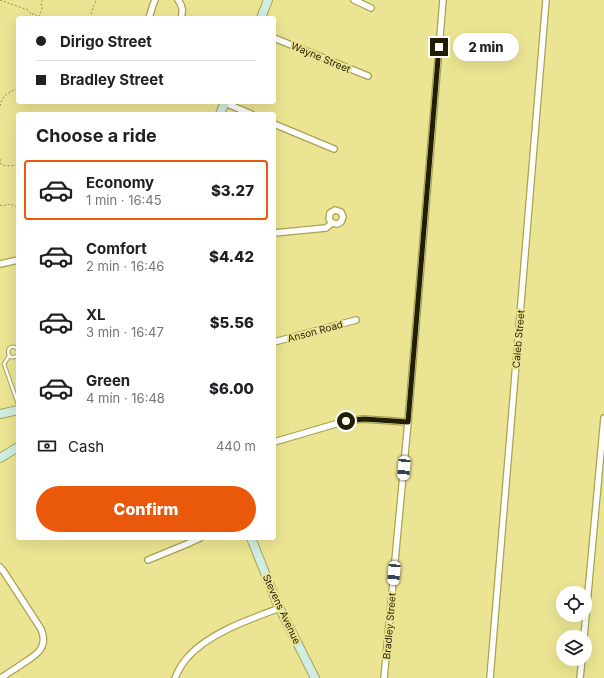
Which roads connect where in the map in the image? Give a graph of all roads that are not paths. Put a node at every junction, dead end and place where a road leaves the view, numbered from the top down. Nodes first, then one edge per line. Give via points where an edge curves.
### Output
1 (155, 0) edge
2 (178, 0) edge
3 (268, 0) edge
4 (354, 0) edge
5 (443, 0) edge
6 (546, 0) edge
7 (371, 8) dead end
8 (149, 16) edge
9 (181, 16) edge
10 (261, 16) edge
11 (276, 39) edge
12 (368, 76) dead end
13 (228, 104) edge
14 (246, 112) edge
15 (276, 125) edge
16 (334, 149) dead end
17 (332, 224) dead end
18 (276, 233) edge
19 (16, 260) edge
20 (0, 264) edge
21 (356, 320) dead end
22 (276, 341) edge
23 (16, 348) edge
24 (9, 356) junction
25 (16, 356) edge
26 (16, 398) edge
27 (16, 410) edge
28 (0, 414) edge
29 (604, 418) edge
30 (408, 422) junction
31 (276, 441) edge
32 (16, 443) edge
33 (16, 448) edge
34 (3, 456) edge
35 (196, 540) edge
36 (252, 540) edge
37 (148, 560) dead end
38 (0, 568) edge
39 (280, 608) junction
40 (585, 630) edge
41 (581, 666) edge
42 (1, 678) edge
43 (175, 678) edge
44 (315, 678) edge
45 (384, 678) edge
46 (490, 678) edge
47 (580, 678) edge

1 - 8 street
2 - 9 street via 182,7
3 - 10 main road
4 - 7 street
5 - 30 street, Bradley Street
6 - 46 street, Caleb Street
11 - 12 street, Wayne Street
13 - 14 street
15 - 16 street
17 - 18 street via 328,228
19 - 20 street
21 - 22 street, Anson Road
23 - 24 lane via 10,348
24 - 25 lane
24 - 26 lane via 4,364
27 - 28 main road
29 - 40 street
30 - 31 street via 364,419 346,421
30 - 45 street, Bradley Street
32 - 34 main road
33 - 34 main road
35 - 37 street
36 - 39 main road, Stevens Avenue
38 - 42 street via 39,625 44,637 38,653
39 - 43 street via 254,617 202,645 188,656
39 - 44 main road, Stevens Avenue
41 - 47 street

